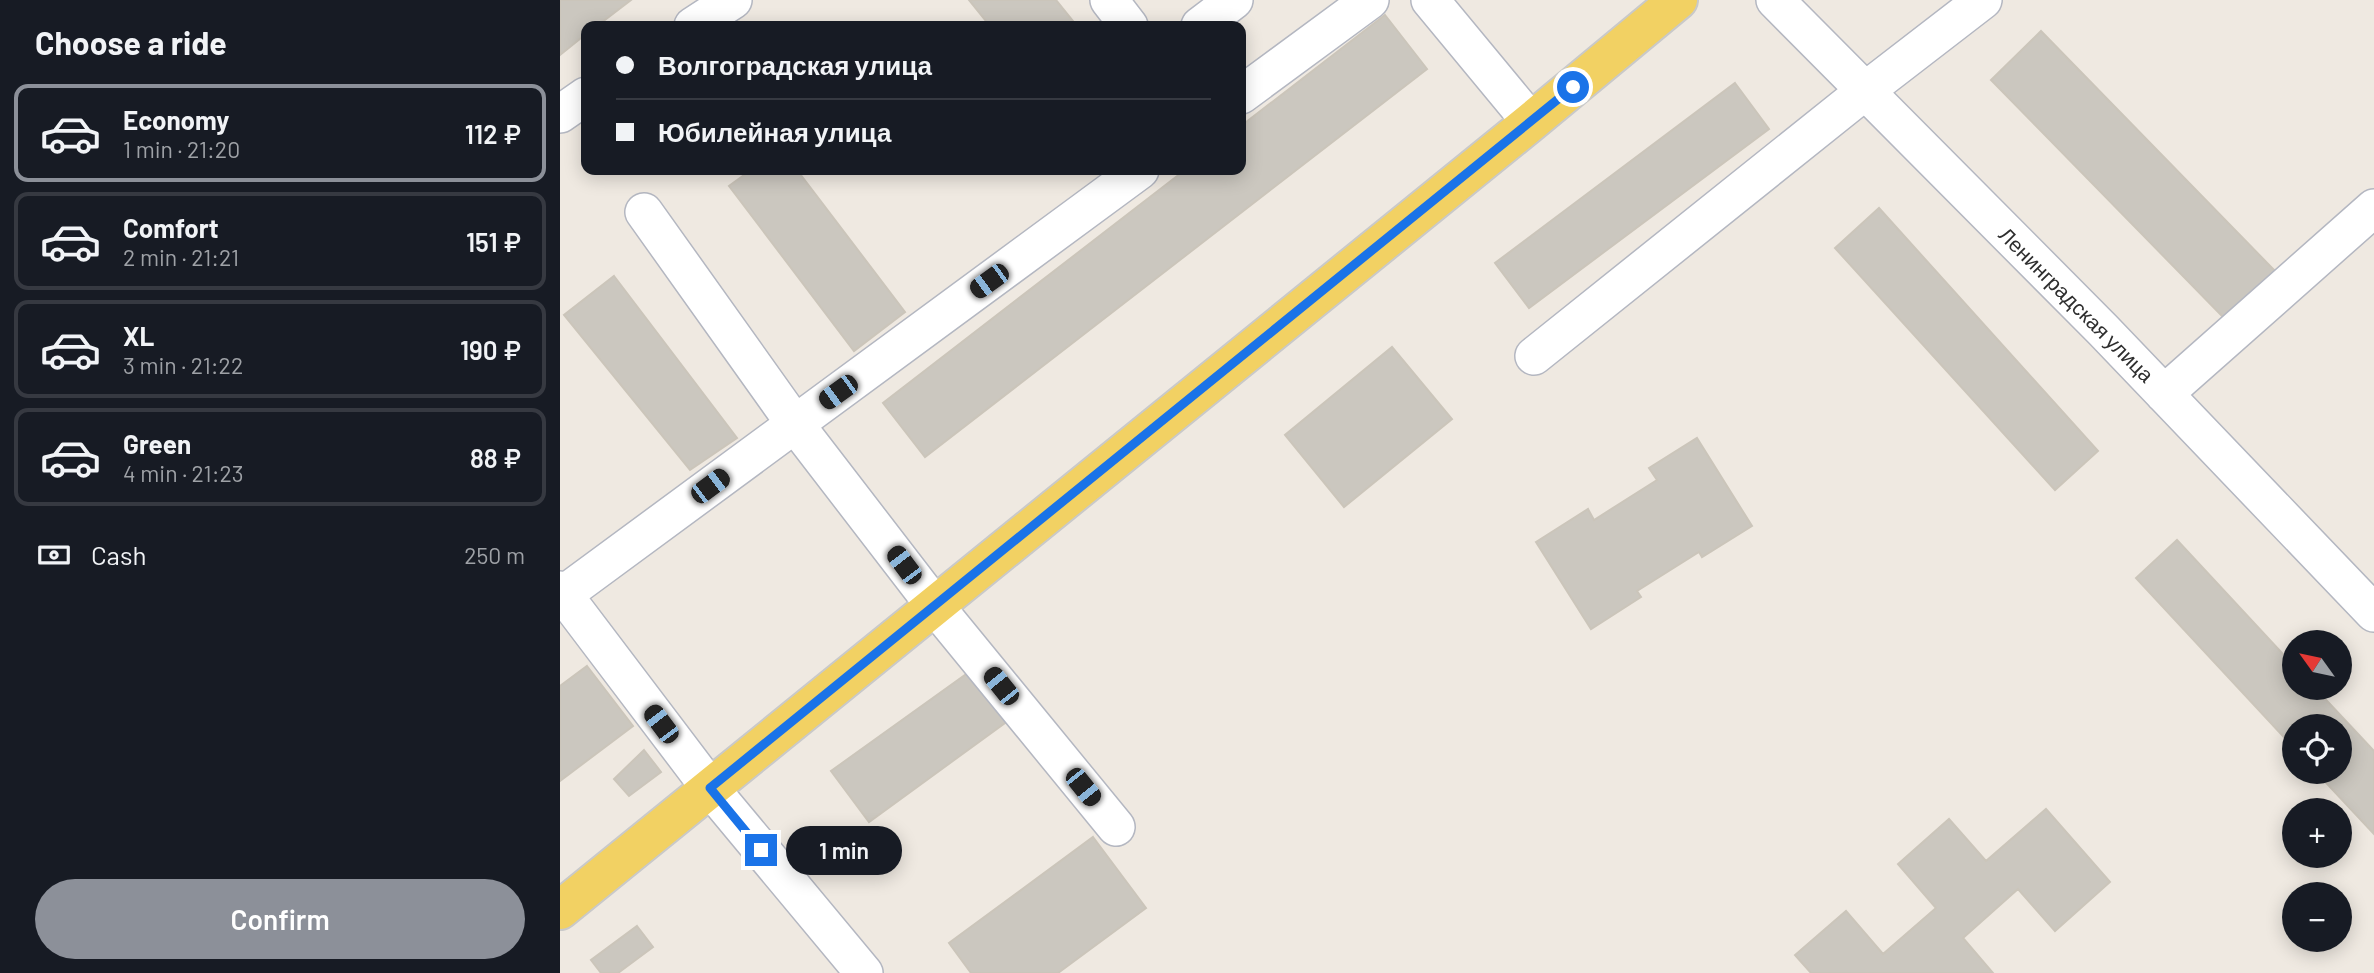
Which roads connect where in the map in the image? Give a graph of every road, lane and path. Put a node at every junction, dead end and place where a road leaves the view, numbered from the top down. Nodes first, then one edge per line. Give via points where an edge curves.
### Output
1 (733, 0) edge
2 (1109, 0) edge
3 (1234, 0) edge
4 (1370, 0) edge
5 (1430, 0) edge
6 (1678, 0) edge
7 (1775, 0) edge
8 (1983, 0) edge
9 (701, 21) edge
10 (1125, 21) edge
11 (1207, 21) edge
12 (1865, 90) junction
13 (1246, 91) edge
14 (581, 99) edge
15 (560, 114) edge
16 (1531, 122) junction
17 (1133, 175) edge
18 (2374, 208) edge
19 (644, 212) dead end
20 (1534, 356) dead end
21 (2164, 394) junction
22 (794, 424) junction
23 (561, 594) edge
24 (935, 606) junction
25 (2374, 613) edge
26 (710, 788) junction
27 (1116, 827) dead end
28 (560, 910) edge
29 (864, 973) edge

1 - 9 street
2 - 10 street
3 - 11 street
4 - 13 street
5 - 16 street
6 - 16 main road
7 - 12 street, Ленинградская улица
8 - 12 street
12 - 20 street
12 - 21 street, Ленинградская улица
14 - 15 street
16 - 24 main road
17 - 22 street
18 - 21 street
19 - 22 street
21 - 25 street, Ленинградская улица
22 - 23 street
22 - 24 street
23 - 26 street
24 - 26 main road
24 - 27 street
26 - 28 main road
26 - 29 street

